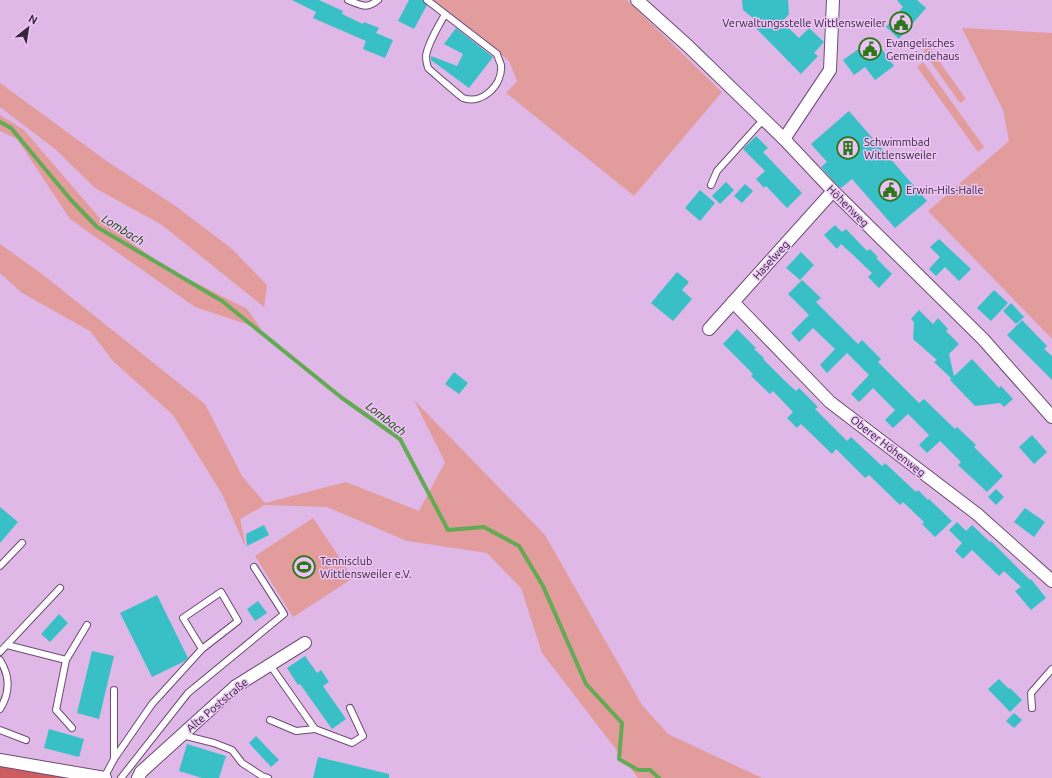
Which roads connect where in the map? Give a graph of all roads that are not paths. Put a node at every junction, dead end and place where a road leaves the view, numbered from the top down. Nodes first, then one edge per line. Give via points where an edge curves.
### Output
1 (348, 0) edge
2 (378, 0) edge
3 (427, 0) edge
4 (637, 0) edge
5 (833, 0) edge
6 (445, 14) junction
7 (763, 120) junction
8 (784, 139) junction
9 (711, 184) dead end
10 (833, 191) junction
11 (733, 302) junction
12 (709, 329) dead end
13 (1052, 418) edge
14 (22, 543) dead end
15 (0, 566) edge
16 (254, 567) dead end
17 (1052, 582) edge
18 (60, 588) dead end
19 (87, 625) dead end
20 (305, 643) dead end
21 (7, 645) junction
22 (202, 649) junction
23 (0, 652) edge
24 (0, 660) edge
25 (66, 660) junction
26 (270, 664) junction
27 (1052, 669) edge
28 (114, 690) dead end
29 (350, 708) dead end
30 (1032, 708) dead end
31 (0, 709) edge
32 (270, 720) dead end
33 (72, 728) dead end
34 (316, 729) junction
35 (0, 730) edge
36 (182, 735) junction
37 (26, 740) dead end
38 (114, 759) junction
39 (0, 760) edge
40 (105, 778) edge
41 (121, 778) edge
42 (138, 778) edge
43 (268, 778) edge

1 - 2 lane via 364,6
3 - 6 lane
4 - 7 street, Höhenweg
5 - 8 street via 830,70
6 - 6 lane via 497,54 501,65 500,76 486,96 475,100 462,97 428,67 426,56
7 - 8 street, Höhenweg
7 - 9 lane via 717,171
8 - 10 street, Höhenweg
10 - 11 street, Haselweg
10 - 13 street, Höhenweg via 983,339
11 - 12 street, Haselweg
11 - 17 street, Oberer Höhenweg via 830,402 976,514
14 - 15 lane
16 - 41 lane via 284,614 188,693
18 - 21 lane
19 - 25 lane
20 - 26 street, Alte Poststraße
21 - 23 lane
21 - 25 lane
22 - 22 lane via 183,618 220,592 238,621
22 - 38 lane via 152,704
24 - 31 lane via 8,684 5,700
25 - 33 lane via 56,710
26 - 34 lane
26 - 36 street, Alte Poststraße via 236,686
27 - 30 lane via 1031,693
28 - 38 lane
29 - 34 lane via 363,736 352,743
32 - 34 lane via 296,731
35 - 37 lane
36 - 42 street, Alte Poststraße via 141,772
36 - 43 lane via 232,750 242,763
38 - 40 lane
39 - 40 street

